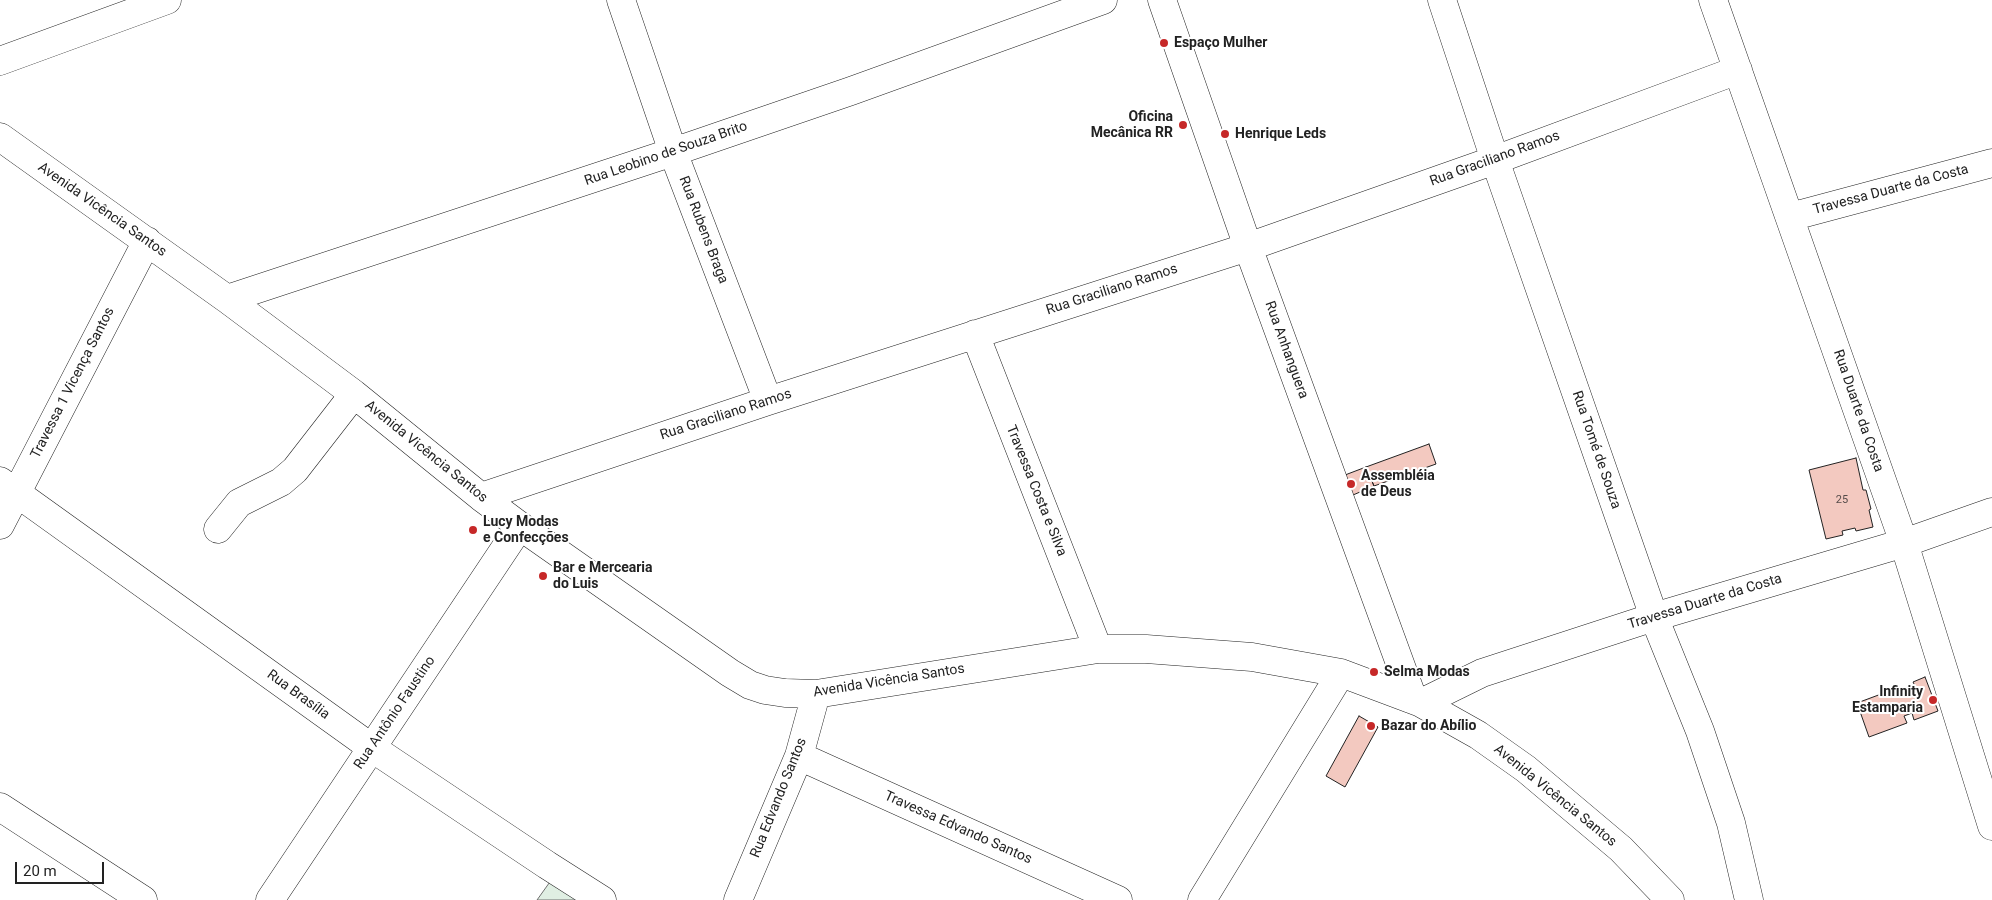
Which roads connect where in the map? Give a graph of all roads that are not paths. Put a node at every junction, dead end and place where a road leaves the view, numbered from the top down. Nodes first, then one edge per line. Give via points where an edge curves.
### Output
1 (167, 0) edge
2 (621, 0) edge
3 (1103, 0) edge
4 (1162, 0) edge
5 (1442, 0) edge
6 (1714, 0) edge
7 (0, 62) edge
8 (1738, 70) junction
9 (0, 137) edge
10 (673, 152) junction
11 (1495, 160) junction
12 (1992, 163) edge
13 (1790, 218) junction
14 (147, 241) junction
15 (1248, 247) junction
16 (227, 299) junction
17 (974, 334) junction
18 (354, 394) junction
19 (768, 401) junction
20 (8, 488) edge
21 (481, 496) junction
22 (1992, 512) edge
23 (0, 525) edge
24 (520, 526) junction
25 (218, 529) dead end
26 (1904, 543) junction
27 (1654, 617) junction
28 (1098, 649) junction
29 (1341, 673) junction
30 (816, 694) junction
31 (1417, 701) junction
32 (372, 748) junction
33 (799, 756) junction
34 (1986, 785) edge
35 (0, 807) edge
36 (1992, 826) edge
37 (143, 900) edge
38 (270, 900) edge
39 (602, 900) edge
40 (738, 900) edge
41 (1118, 900) edge
42 (1202, 900) edge
43 (1670, 900) edge
44 (1749, 900) edge

1 - 7 street
2 - 10 street, Rua Rubens Braga
3 - 10 street, Rua Leobino de Souza Brito
4 - 15 street, Rua Anhanguera
5 - 11 street, Rua Tomé de Souza
6 - 8 street, Rua Duarte da Costa
8 - 11 street, Rua Graciliano Ramos
8 - 13 street, Rua Duarte da Costa
9 - 14 street, Avenida Vicência Santos
10 - 16 street, Rua Leobino de Souza Brito
10 - 19 street, Rua Rubens Braga
11 - 15 street, Rua Graciliano Ramos
11 - 27 street, Rua Tomé de Souza
12 - 13 street, Travessa Duarte da Costa
13 - 26 street, Rua Duarte da Costa
14 - 16 street, Avenida Vicência Santos
14 - 20 street, Travessa 1 Vicença Santos
15 - 17 street, Rua Graciliano Ramos
15 - 31 street, Rua Anhanguera
16 - 18 street, Avenida Vicência Santos
17 - 19 street, Rua Graciliano Ramos
17 - 28 street, Travessa Costa e Silva
18 - 21 street, Avenida Vicência Santos
18 - 25 street via 295,470 281,482 239,503
19 - 21 street, Rua Graciliano Ramos
20 - 23 street, Travessa 1 Vicença Santos
20 - 32 street, Rua Brasília
21 - 24 street, Avenida Vicência Santos
22 - 26 street, Travessa Duarte da Costa
24 - 30 street, Avenida Vicência Santos via 730,673 765,690
24 - 32 street, Rua Antônio Faustino
26 - 27 street, Travessa Duarte da Costa
26 - 34 street, Rua Duarte da Costa
27 - 31 street, Travessa Duarte da Costa via 1482,673
27 - 44 street, Rua Tomé de Souza via 1703,740 1731,823
28 - 29 street, Avenida Vicência Santos via 1252,657
28 - 30 street, Avenida Vicência Santos
29 - 31 street, Avenida Vicência Santos
29 - 42 street
30 - 33 street, Rua Edvando Santos
31 - 43 street, Avenida Vicência Santos via 1478,735 1526,769 1621,848
32 - 38 street, Rua Antônio Faustino
32 - 39 street, Rua Brasília
33 - 40 street, Rua Edvando Santos
33 - 41 street, Travessa Edvando Santos
34 - 36 street, Rua Duarte da Costa
35 - 37 street

